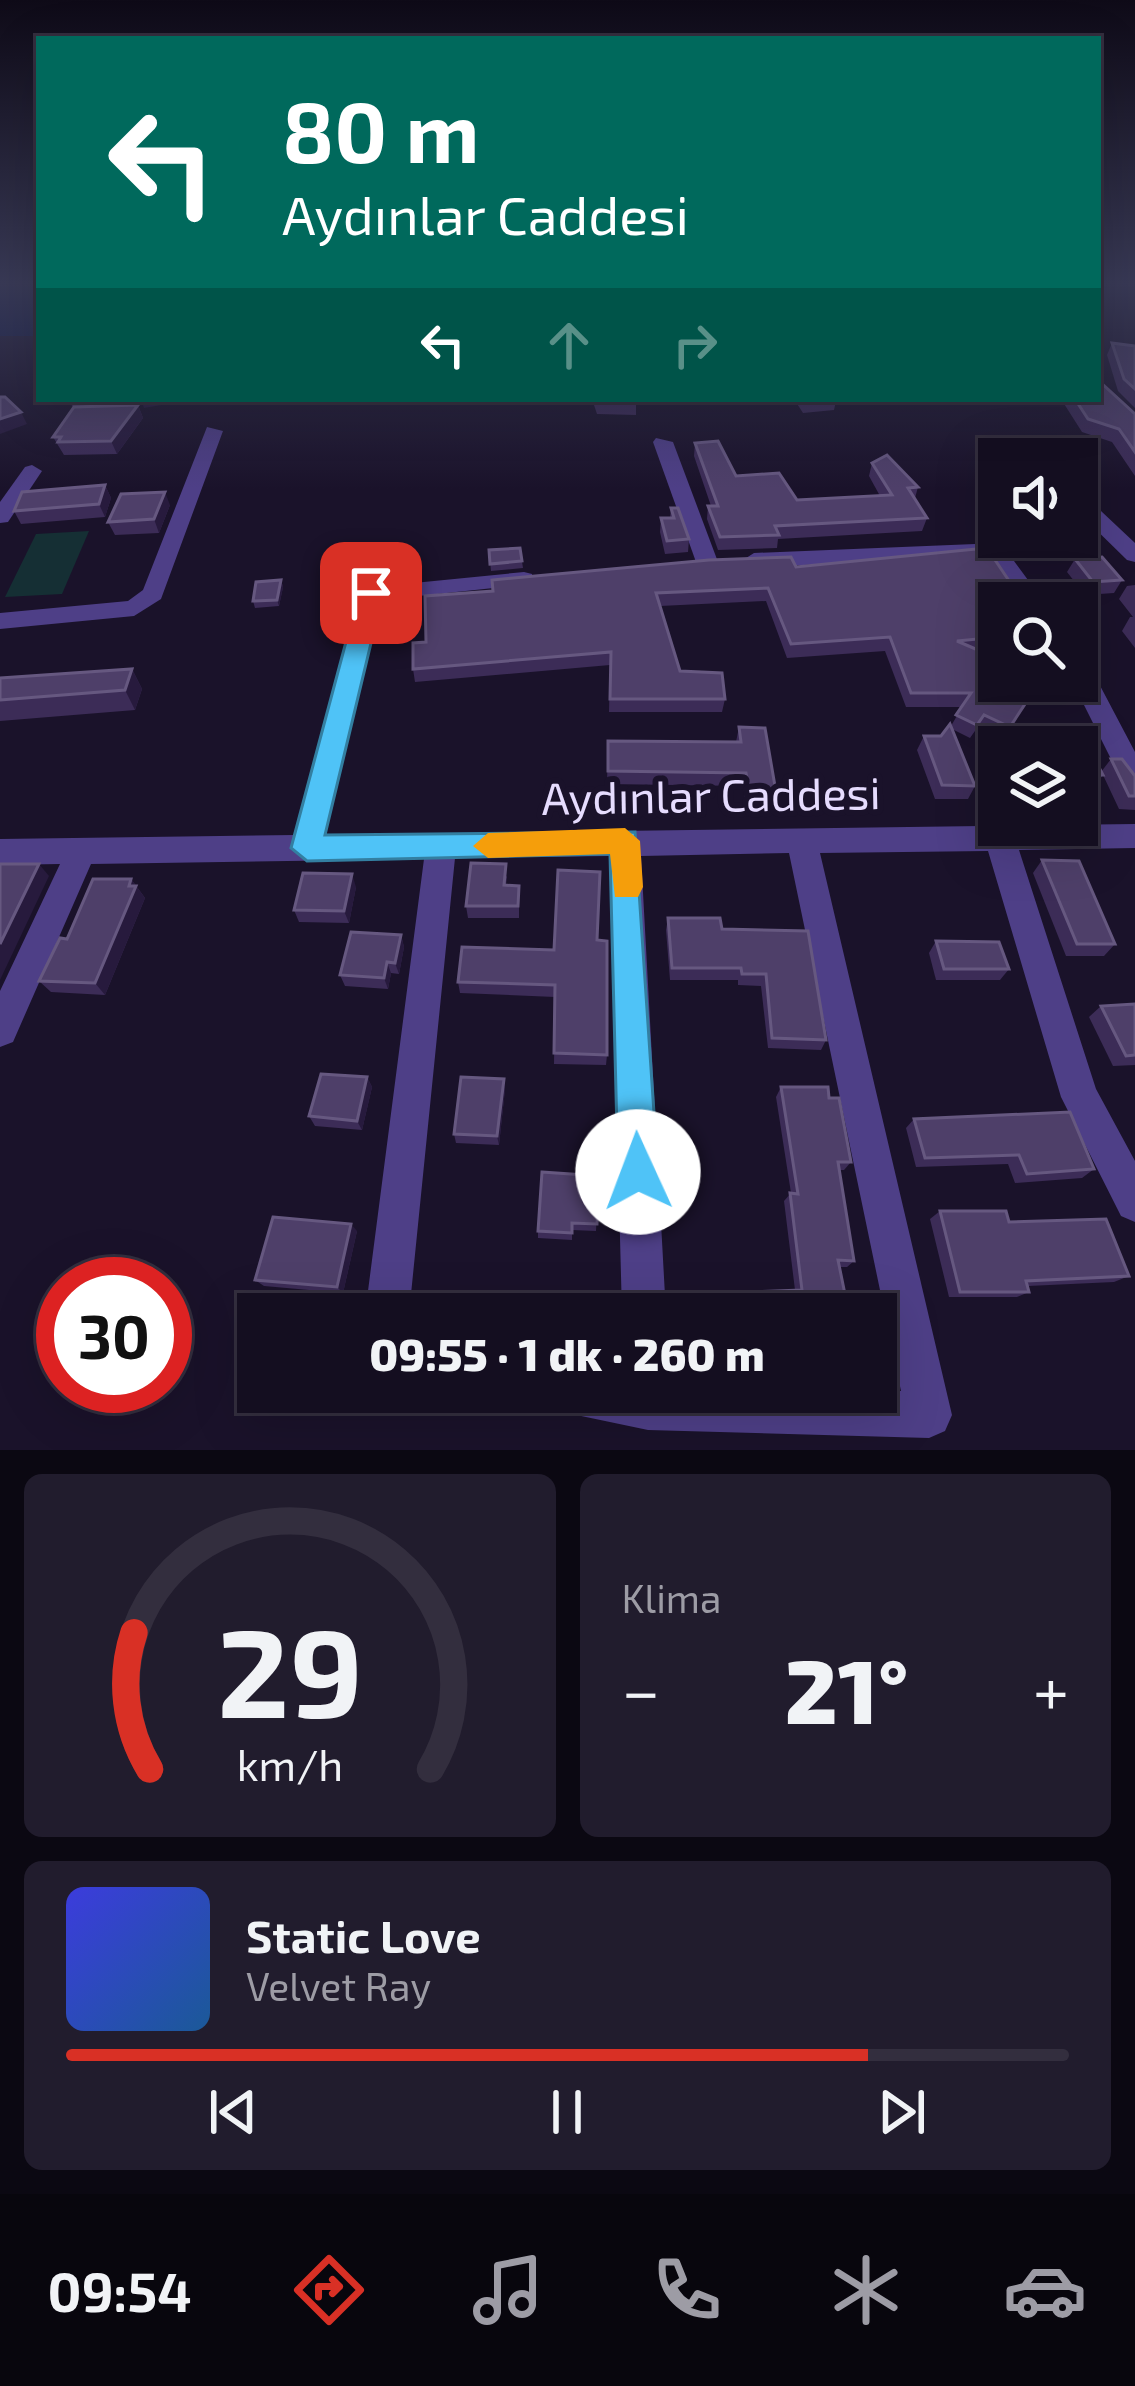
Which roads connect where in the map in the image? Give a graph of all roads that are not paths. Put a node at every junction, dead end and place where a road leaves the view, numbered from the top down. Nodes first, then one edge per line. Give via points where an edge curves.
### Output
1 (214, 431) dead end
2 (663, 442) dead end
3 (32, 471) dead end
4 (0, 517) edge
5 (1098, 519) edge
6 (1135, 555) edge
7 (550, 577) edge
8 (1018, 582) edge
9 (0, 621) edge
10 (1096, 702) edge
11 (1135, 778) edge
12 (1098, 836) edge
13 (1135, 836) edge
14 (978, 837) edge
15 (625, 841) junction
16 (802, 841) junction
17 (1002, 846) edge
18 (441, 847) junction
19 (307, 848) junction
20 (82, 850) junction
21 (0, 851) edge
22 (4, 1013) edge
23 (1135, 1202) edge
24 (388, 1293) edge
25 (643, 1293) edge
26 (894, 1413) edge

1 - 9 street via 153,594 134,608
2 - 8 street via 696,563 975,551 1006,566
3 - 4 street
5 - 6 street
7 - 19 street via 371,593
10 - 11 street
12 - 13 street, Aydınlar Caddesi
14 - 16 street, Aydınlar Caddesi
15 - 16 street, Aydınlar Caddesi
15 - 18 street, Aydınlar Caddesi
15 - 25 street
16 - 26 street via 929,1415
17 - 23 street via 1080,1097
18 - 19 street, Aydınlar Caddesi
18 - 24 street
19 - 20 street, Aydınlar Caddesi
20 - 21 street, Aydınlar Caddesi
20 - 22 street

